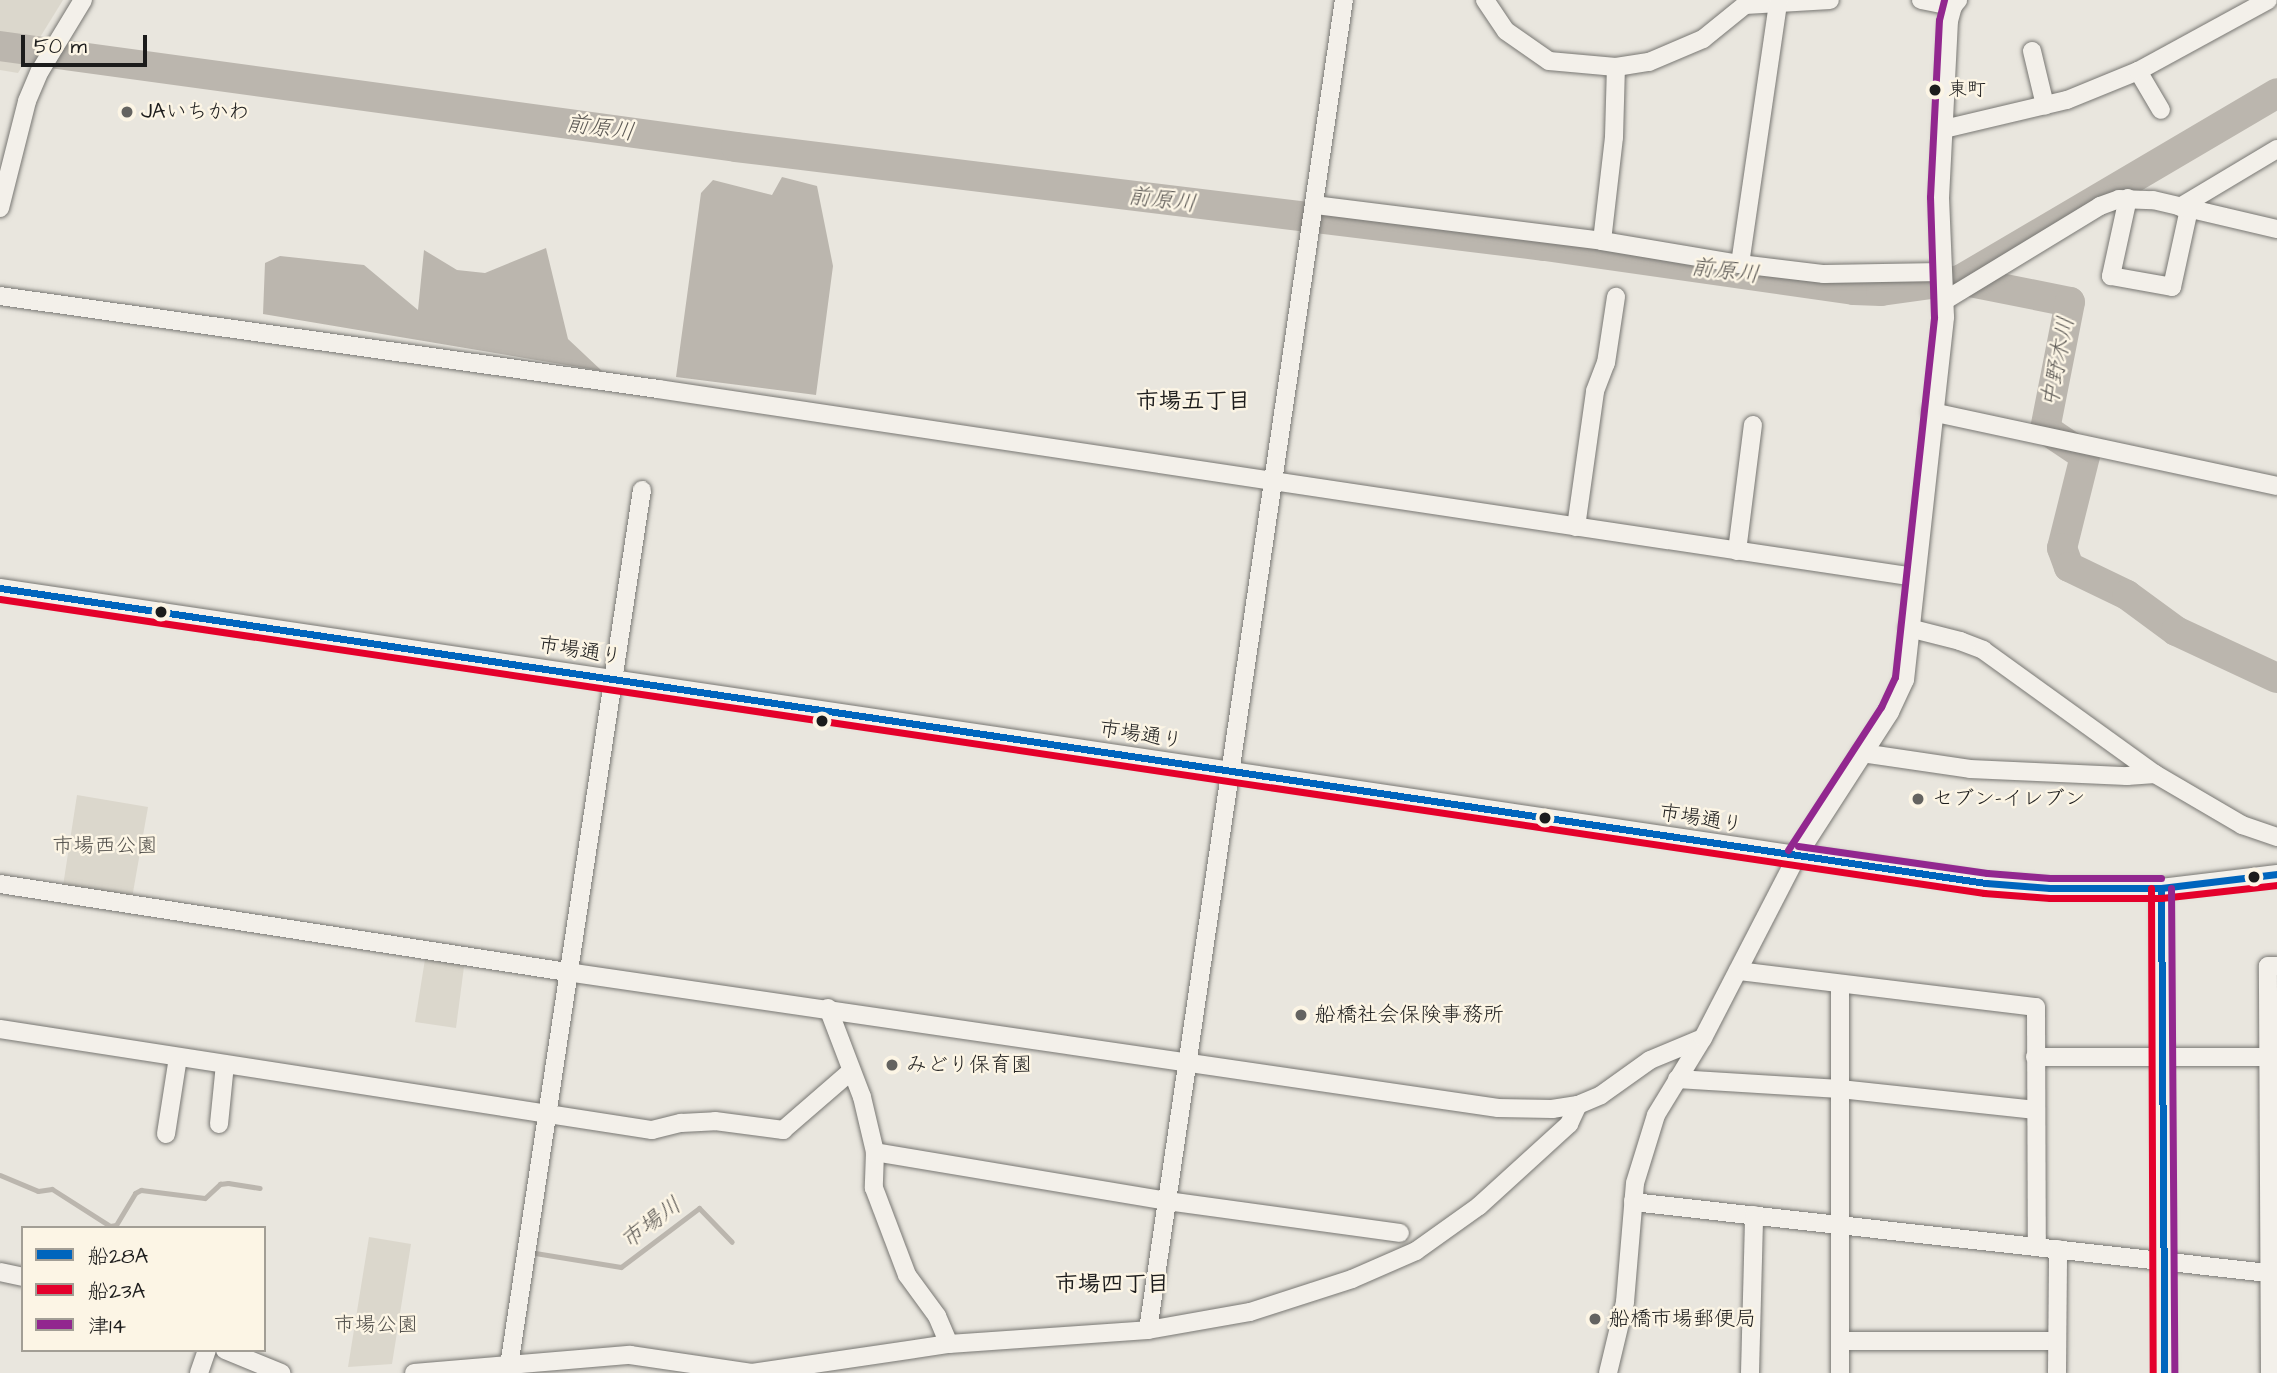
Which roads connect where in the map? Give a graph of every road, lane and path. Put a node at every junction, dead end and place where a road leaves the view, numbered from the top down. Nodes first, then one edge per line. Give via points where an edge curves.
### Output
1 (83, 0) edge
2 (1344, 0) edge
3 (1485, 0) edge
4 (1830, 0) edge
5 (1921, 0) edge
6 (2268, 0) edge
7 (1743, 3) edge
8 (1956, 3) edge
9 (1778, 4) junction
10 (2032, 51) dead end
11 (1616, 67) junction
12 (2138, 71) junction
13 (2045, 105) junction
14 (2161, 110) dead end
15 (1944, 129) junction
16 (2277, 149) edge
17 (2128, 198) junction
18 (0, 208) edge
19 (1315, 208) junction
20 (2184, 208) junction
21 (2277, 229) edge
22 (1602, 241) junction
23 (1740, 264) junction
24 (1943, 286) junction
25 (0, 296) edge
26 (1616, 297) dead end
27 (1932, 412) junction
28 (1753, 425) dead end
29 (1271, 483) junction
30 (2277, 486) edge
31 (642, 490) dead end
32 (1576, 527) junction
33 (1737, 551) junction
34 (1914, 576) junction
35 (0, 588) edge
36 (1909, 628) junction
37 (611, 678) junction
38 (1862, 753) junction
39 (1229, 771) junction
40 (2155, 774) junction
41 (2277, 837) edge
42 (1797, 856) junction
43 (2277, 874) edge
44 (0, 884) edge
45 (2161, 888) junction
46 (2277, 966) edge
47 (1738, 971) junction
48 (567, 972) junction
49 (1840, 985) junction
50 (828, 1007) junction
51 (0, 1029) edge
52 (1703, 1038) junction
53 (178, 1056) junction
54 (2035, 1057) junction
55 (2160, 1058) junction
56 (2272, 1058) edge
57 (1187, 1060) junction
58 (225, 1064) junction
59 (851, 1071) junction
60 (1677, 1079) junction
61 (1840, 1089) junction
62 (1578, 1105) junction
63 (2036, 1110) junction
64 (546, 1112) junction
65 (219, 1124) dead end
66 (166, 1134) dead end
67 (875, 1152) junction
68 (2273, 1157) edge
69 (1167, 1201) junction
70 (1633, 1202) junction
71 (1754, 1215) junction
72 (1840, 1225) junction
73 (1399, 1233) dead end
74 (2037, 1247) junction
75 (2058, 1249) junction
76 (2163, 1261) junction
77 (0, 1272) edge
78 (2273, 1273) edge
79 (21, 1277) edge
80 (1147, 1330) junction
81 (1840, 1341) junction
82 (2057, 1341) junction
83 (949, 1344) junction
84 (207, 1352) edge
85 (230, 1352) edge
86 (509, 1366) junction
87 (727, 1371) edge
88 (200, 1373) edge
89 (281, 1373) edge
90 (414, 1373) edge
91 (1608, 1373) edge
92 (1750, 1373) edge
93 (1840, 1373) edge
94 (2057, 1373) edge
95 (2164, 1373) edge
96 (2270, 1373) edge

1 - 18 street via 27,101
2 - 19 street
3 - 11 street via 1506,31 1549,61
4 - 9 street
5 - 8 street
6 - 12 street
7 - 9 street
7 - 11 street via 1703,39 1649,62
8 - 15 street via 1949,21
9 - 23 street
10 - 13 street
11 - 22 street via 1614,137
12 - 13 street
12 - 14 street
13 - 15 street
15 - 24 street
16 - 20 street
17 - 20 street
17 - 20 street via 2111,276 2172,287
17 - 24 street via 2100,206
19 - 22 street
19 - 29 street
20 - 21 street
22 - 23 street
23 - 24 street
24 - 27 street
25 - 29 street via 658,389
26 - 32 street via 1606,363 1595,391
27 - 30 street
27 - 34 street
28 - 33 street
29 - 32 street
29 - 39 street
31 - 37 street
32 - 33 street
33 - 34 street
34 - 36 street
35 - 37 street, 市場通り
36 - 38 street via 1905,680
36 - 40 street via 1983,650
37 - 39 street, 市場通り
37 - 48 street
38 - 40 street via 1970,769
38 - 42 street
39 - 42 street, 市場通り
39 - 57 street
40 - 41 street via 2242,825
42 - 45 street, 市場通り via 1986,883
42 - 47 street
43 - 45 street, 市場通り
44 - 48 street
45 - 55 street
46 - 56 street via 2268,967
47 - 49 street
47 - 52 street
48 - 50 street
48 - 64 street
49 - 54 street via 2036,1007
49 - 61 street
50 - 57 street
50 - 59 street
51 - 53 street
52 - 60 street
52 - 62 street via 1650,1060 1601,1095
53 - 58 street
53 - 66 street
54 - 55 street
54 - 63 street
55 - 56 street
55 - 76 street
56 - 68 street
57 - 62 street via 1498,1108
57 - 69 street
58 - 64 street
58 - 65 street
59 - 64 street via 783,1130 715,1121 652,1130
59 - 67 street
60 - 61 street
60 - 70 street via 1647,1139
61 - 63 street
61 - 72 street
62 - 80 street via 1569,1124 1479,1206 1416,1251 1352,1279 1250,1312
63 - 74 street
64 - 86 street
67 - 69 street
67 - 83 street via 874,1188 907,1275 937,1316
68 - 78 street
69 - 73 street
69 - 80 street
70 - 71 street
70 - 91 street via 1625,1303
71 - 72 street
71 - 92 street
72 - 74 street
72 - 81 street
74 - 75 street
75 - 76 street
75 - 82 street
76 - 78 street
76 - 95 street
77 - 79 street
78 - 96 street
80 - 83 street
81 - 82 street
81 - 93 street
82 - 94 street
83 - 87 street via 775,1371
84 - 88 street
85 - 89 street
86 - 87 street via 630,1355
86 - 90 street

